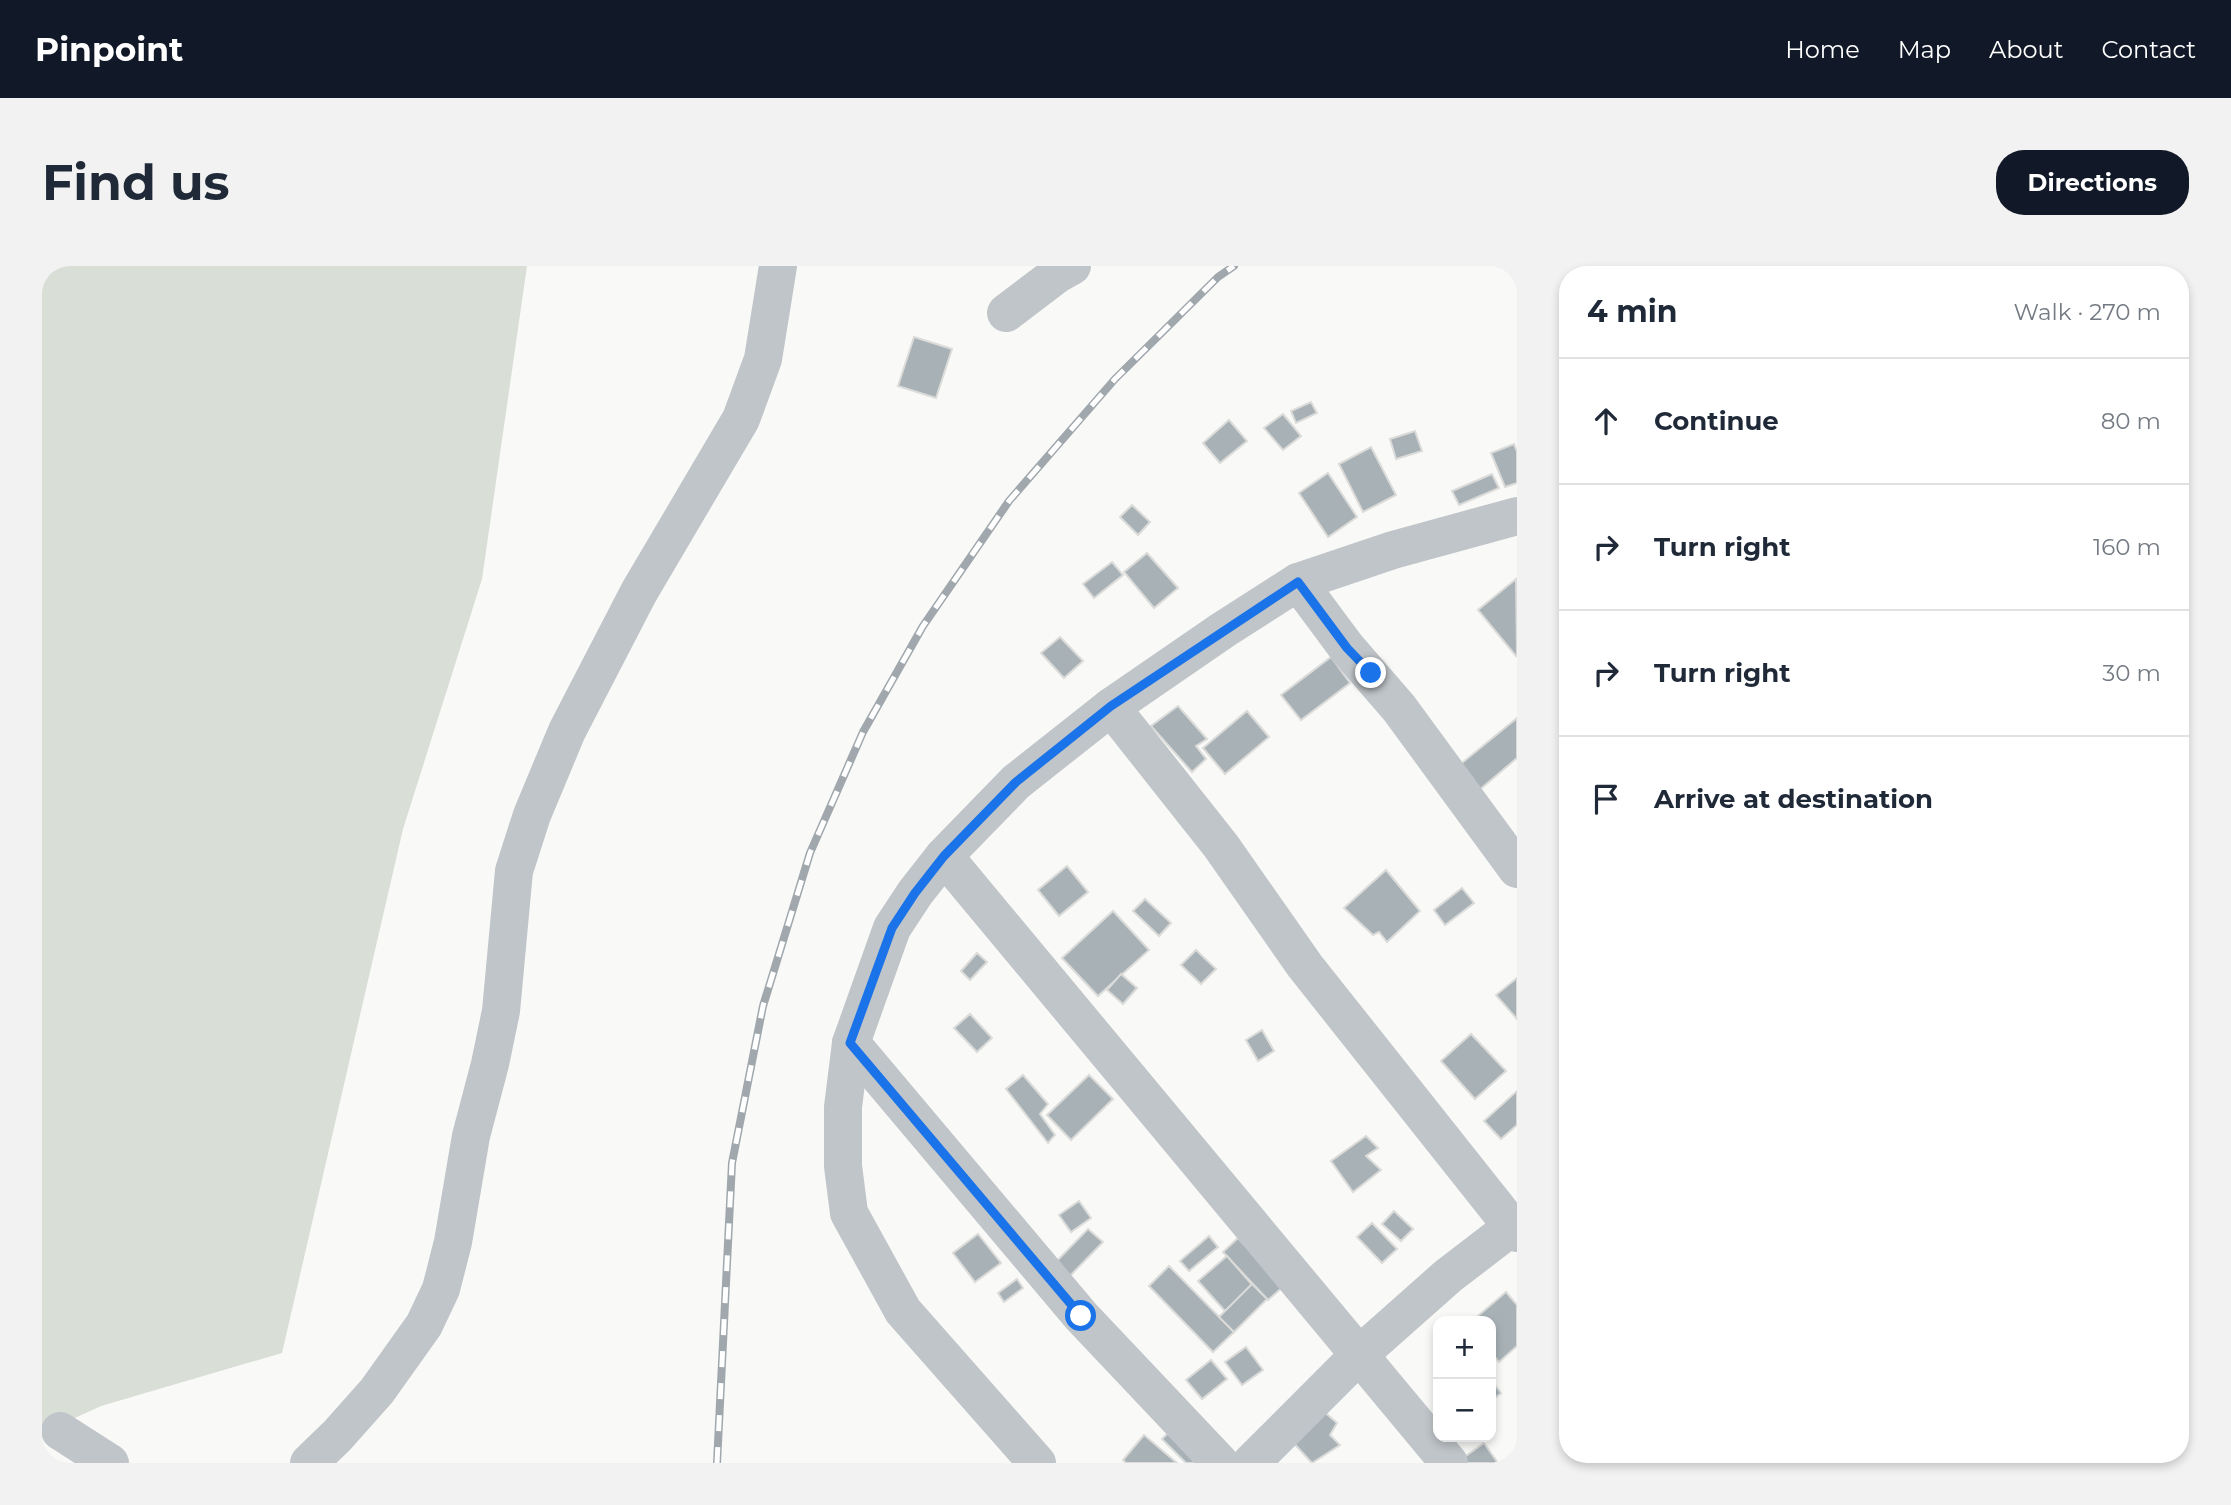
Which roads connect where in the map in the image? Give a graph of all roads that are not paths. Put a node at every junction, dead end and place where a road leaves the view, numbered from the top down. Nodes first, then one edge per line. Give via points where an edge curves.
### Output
1 (778, 266) edge
2 (1072, 266) edge
3 (1006, 313) dead end
4 (1510, 528) edge
5 (1298, 582) junction
6 (1111, 706) junction
7 (944, 856) junction
8 (1517, 869) edge
9 (850, 1043) junction
10 (1515, 1228) edge
11 (1360, 1354) junction
12 (60, 1432) dead end
13 (110, 1463) edge
14 (309, 1463) edge
15 (1037, 1463) edge
16 (1220, 1463) edge
17 (1251, 1463) edge
18 (1450, 1463) edge

1 - 14 street via 763,359 741,419 639,592 573,720 514,871 501,1011 441,1289 424,1325 377,1391
2 - 3 street
4 - 5 street via 1393,550
5 - 6 street
5 - 8 street via 1399,708
6 - 7 street via 1016,782
6 - 10 street via 1222,846 1305,966
7 - 9 street via 892,928
7 - 11 street
9 - 15 street via 843,1107 849,1213 903,1311
9 - 16 street via 1081,1316
10 - 11 street via 1448,1276
11 - 17 street
11 - 18 street
12 - 13 street

